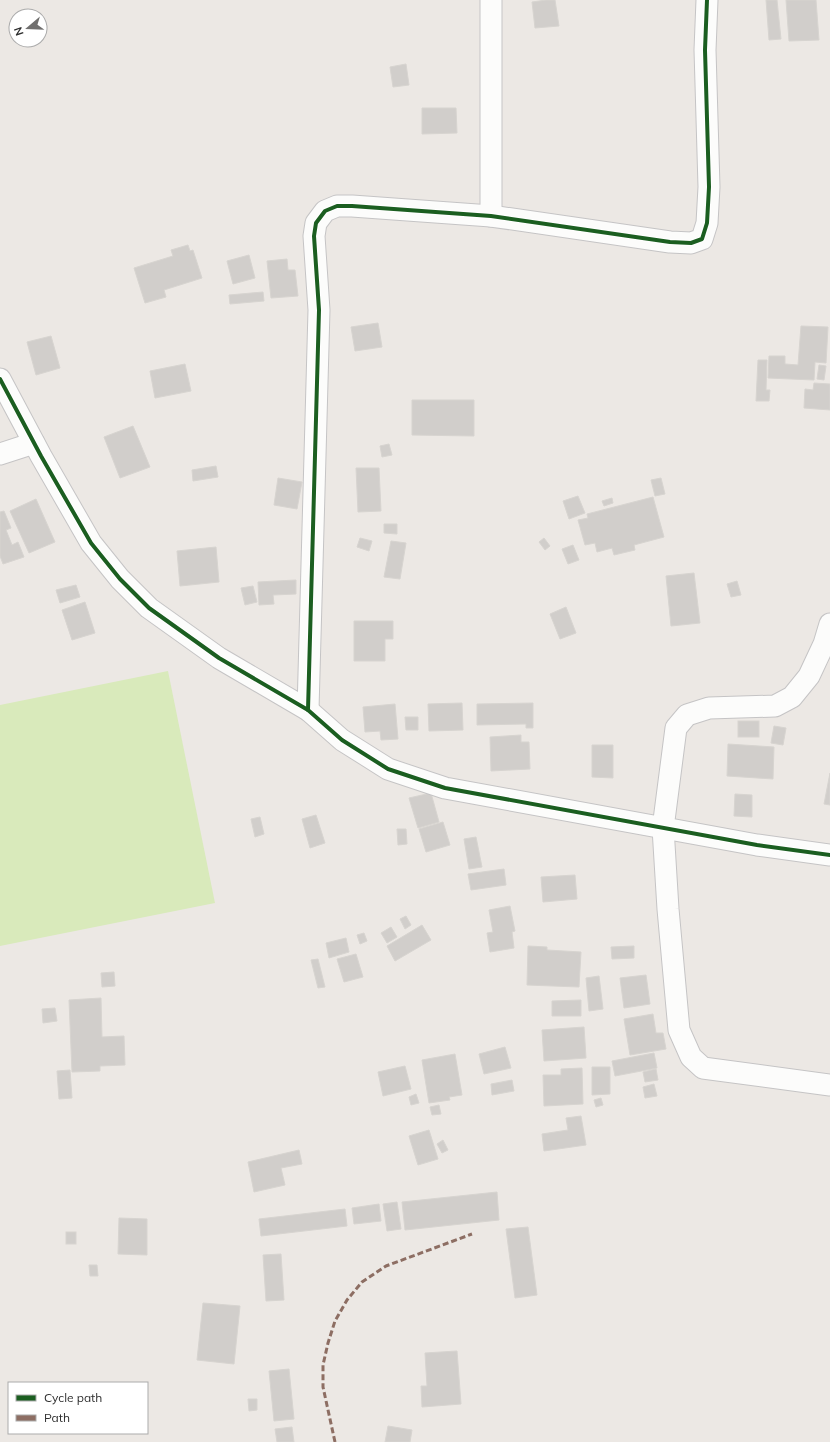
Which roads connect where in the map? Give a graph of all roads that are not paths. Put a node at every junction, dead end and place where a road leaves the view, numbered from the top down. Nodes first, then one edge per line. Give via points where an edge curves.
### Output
1 (490, 0) edge
2 (707, 0) edge
3 (491, 216) junction
4 (0, 379) edge
5 (34, 443) junction
6 (0, 454) edge
7 (830, 624) edge
8 (308, 710) junction
9 (663, 828) junction
10 (830, 855) edge
11 (830, 1085) edge

1 - 3 street
2 - 3 street via 705,50 709,187 707,223 702,239 691,243 670,242
3 - 8 street via 338,206 325,211 316,223 314,236 319,310
4 - 5 street
5 - 6 street
5 - 8 street via 91,543 120,579 149,608 220,658
7 - 9 street via 809,676 792,696 775,706 709,708 687,715 676,728
8 - 9 street via 342,740 388,768 445,788
9 - 10 street
9 - 11 street via 679,1030 692,1057 703,1068

